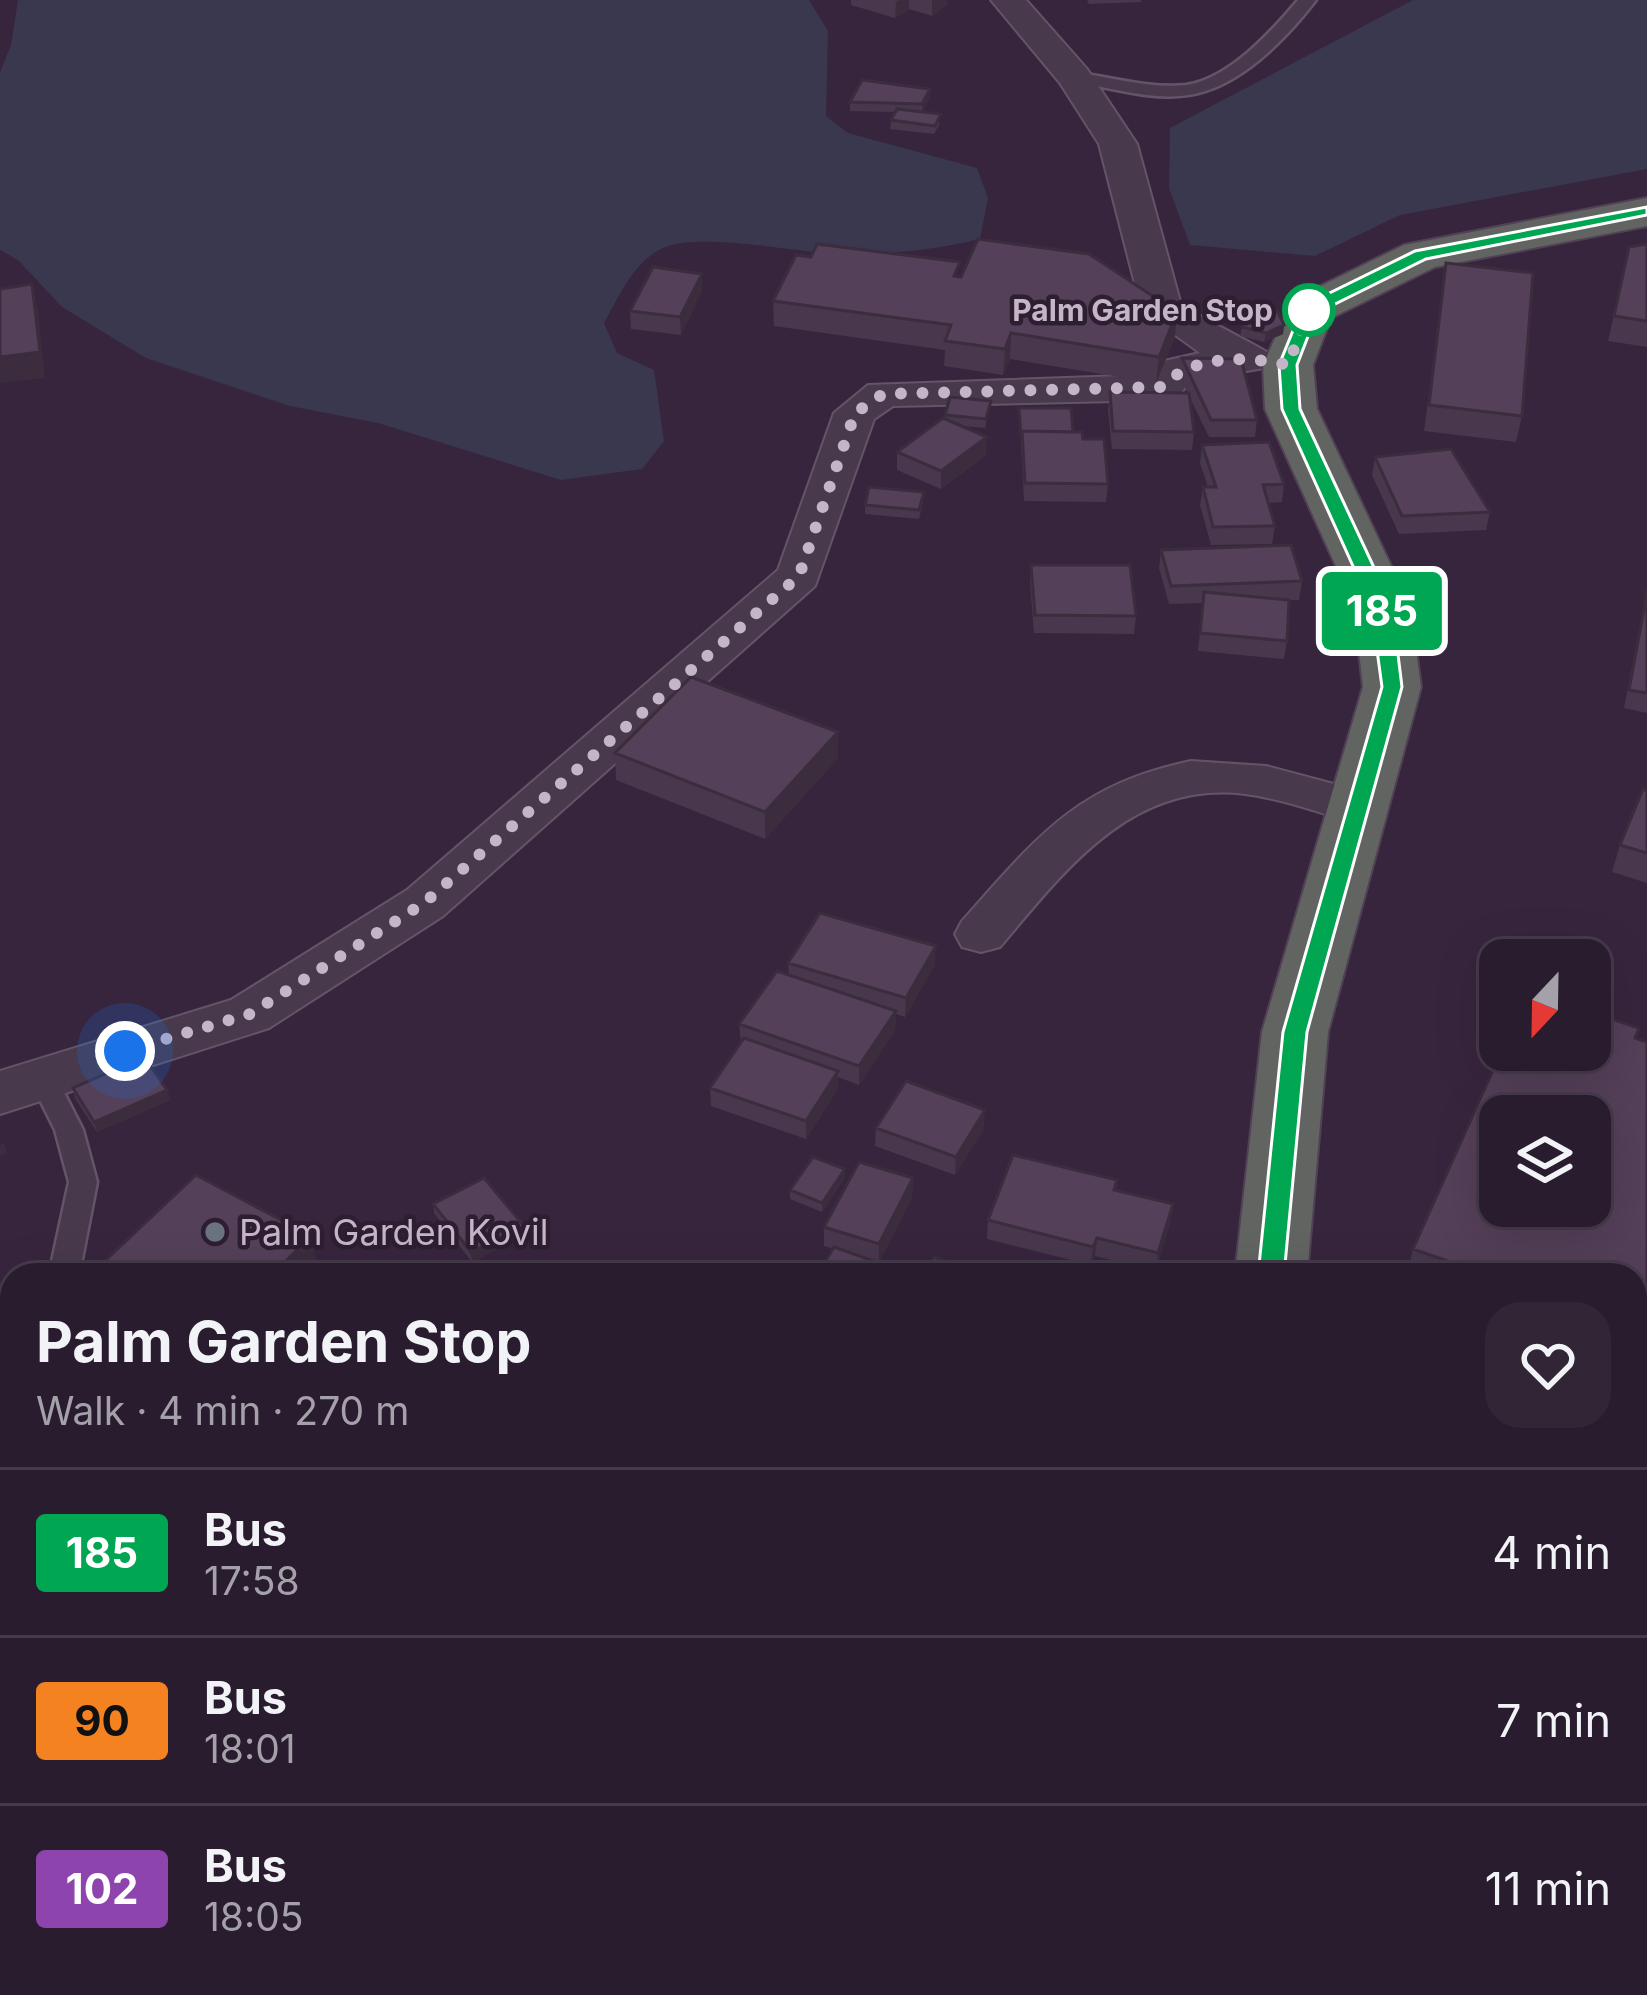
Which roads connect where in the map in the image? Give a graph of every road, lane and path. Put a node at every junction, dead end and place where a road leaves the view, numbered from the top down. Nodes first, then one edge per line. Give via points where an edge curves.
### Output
1 (1008, 0) edge
2 (1307, 0) edge
3 (1074, 76) junction
4 (1647, 212) edge
5 (1269, 361) junction
6 (1360, 808) junction
7 (981, 934) dead end
8 (21, 1085) edge
9 (66, 1263) edge
10 (1272, 1263) edge

1 - 3 street
2 - 3 lane via 1285,28 1206,86 1185,91
3 - 5 street via 1118,144 1162,311 1220,348
4 - 5 highway via 1421,255 1309,310
5 - 6 highway via 1382,606 1392,687
5 - 8 street via 1179,370 1162,387 883,394 855,413 799,576 424,903 250,1014
6 - 7 street via 1236,777 1161,780 1075,828
6 - 10 highway via 1295,1032
8 - 9 lane via 69,1130 83,1182

